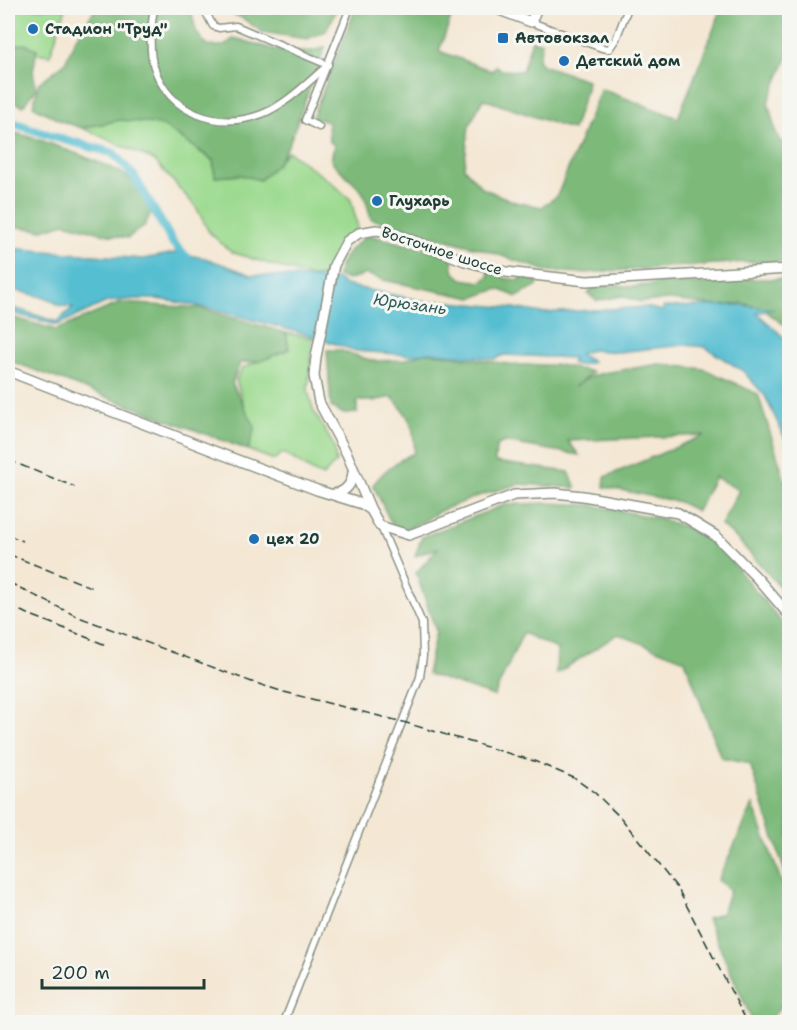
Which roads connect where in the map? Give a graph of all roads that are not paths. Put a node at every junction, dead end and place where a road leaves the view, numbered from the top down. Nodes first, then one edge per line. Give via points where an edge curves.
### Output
1 (154, 8) edge
2 (198, 8) edge
3 (350, 8) edge
4 (494, 8) edge
5 (537, 8) edge
6 (628, 8) edge
7 (531, 22) junction
8 (328, 65) junction
9 (319, 127) dead end
10 (789, 269) edge
11 (8, 370) edge
12 (353, 472) junction
13 (334, 494) junction
14 (371, 510) junction
15 (380, 526) junction
16 (789, 616) edge
17 (284, 1023) edge

1 - 8 street via 150,31 153,65 163,87 193,114 218,121 261,114 280,104
2 - 8 street via 205,11 213,26 236,26
3 - 8 street
4 - 7 main road
5 - 7 main road
6 - 7 street via 609,49
8 - 9 street via 305,120
10 - 12 main road, Восточное шоссе via 587,281 506,272 465,261 391,232 359,233 347,241 334,265 314,376 319,402
11 - 13 main road
12 - 13 main road via 349,486
12 - 14 main road, Восточное шоссе
13 - 14 main road
14 - 15 main road, Восточное шоссе
15 - 16 main road via 409,535 514,495 555,493 657,508 678,513 716,536
15 - 17 street via 422,623 420,677

